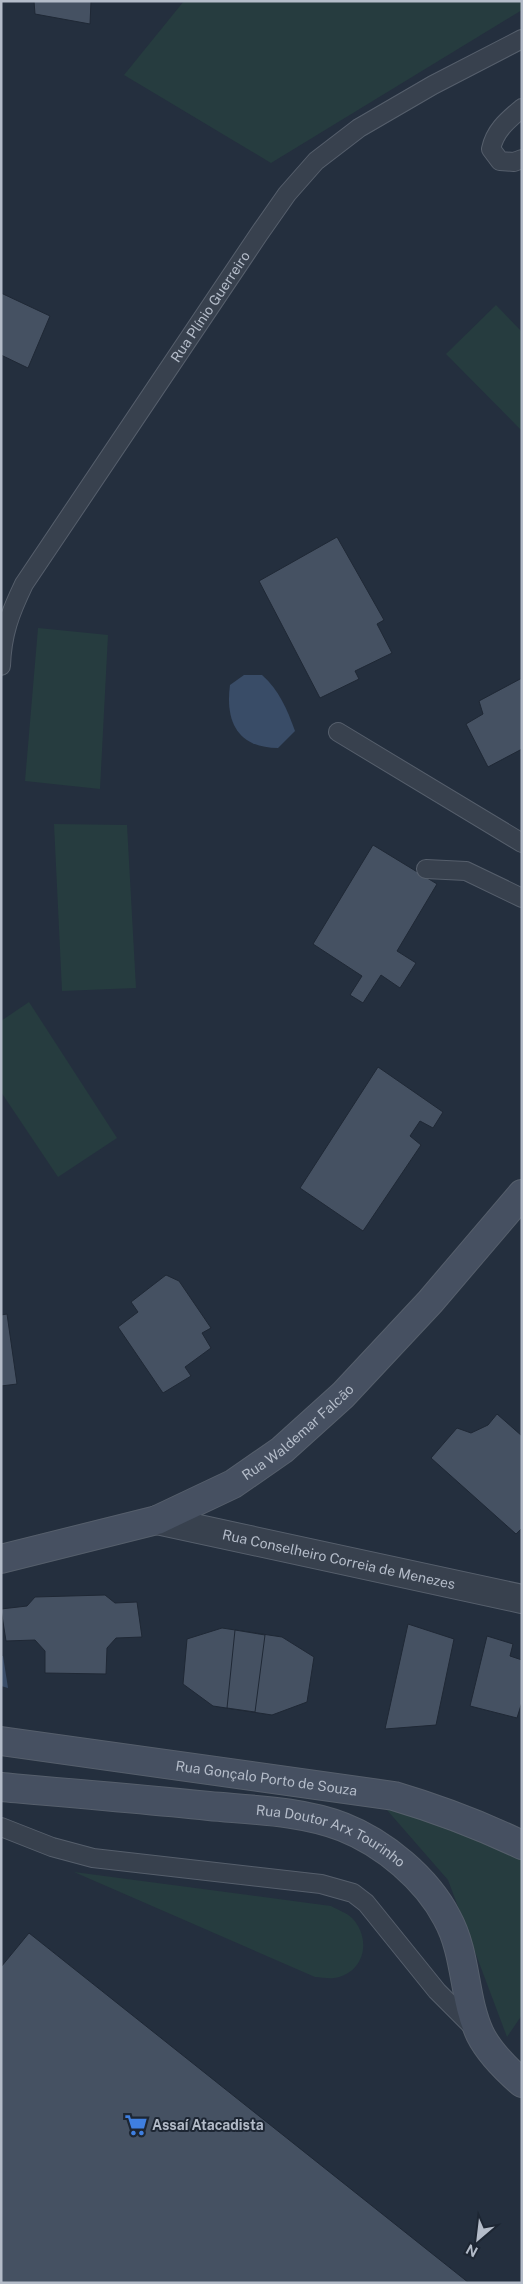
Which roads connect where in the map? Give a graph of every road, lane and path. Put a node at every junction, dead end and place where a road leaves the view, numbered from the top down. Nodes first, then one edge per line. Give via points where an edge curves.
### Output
1 (522, 39) edge
2 (522, 108) edge
3 (522, 158) edge
4 (1, 666) edge
5 (338, 732) dead end
6 (522, 843) edge
7 (426, 869) dead end
8 (522, 898) edge
9 (522, 1194) edge
10 (156, 1520) junction
11 (1, 1559) edge
12 (522, 1599) edge
13 (1, 1741) edge
14 (1, 1787) edge
15 (1, 1827) edge
16 (522, 1845) edge
17 (480, 2035) junction
18 (522, 2083) edge

1 - 4 lane, Rua Plínio Guerreiro via 360,128 316,160 287,194 24,584 8,617
2 - 3 lane via 494,136 491,149 500,160 514,162
5 - 6 lane
7 - 8 lane via 466,871
9 - 10 street, Rua Waldemar Falcão via 430,1302 343,1395 282,1450 233,1484
10 - 11 street, Rua Waldemar Falcão
10 - 12 street, Rua Conselheiro Correia de Menezes
13 - 16 street, Rua Gonçalo Porto de Souza via 394,1796 477,1824
14 - 17 street, Rua Doutor Arx Tourinho via 260,1811 344,1827 379,1846 410,1871 448,1918 461,1951
15 - 17 lane via 52,1847 94,1858 321,1884 353,1893 366,1903 437,1990
17 - 18 street, Rua Doutor Arx Tourinho

